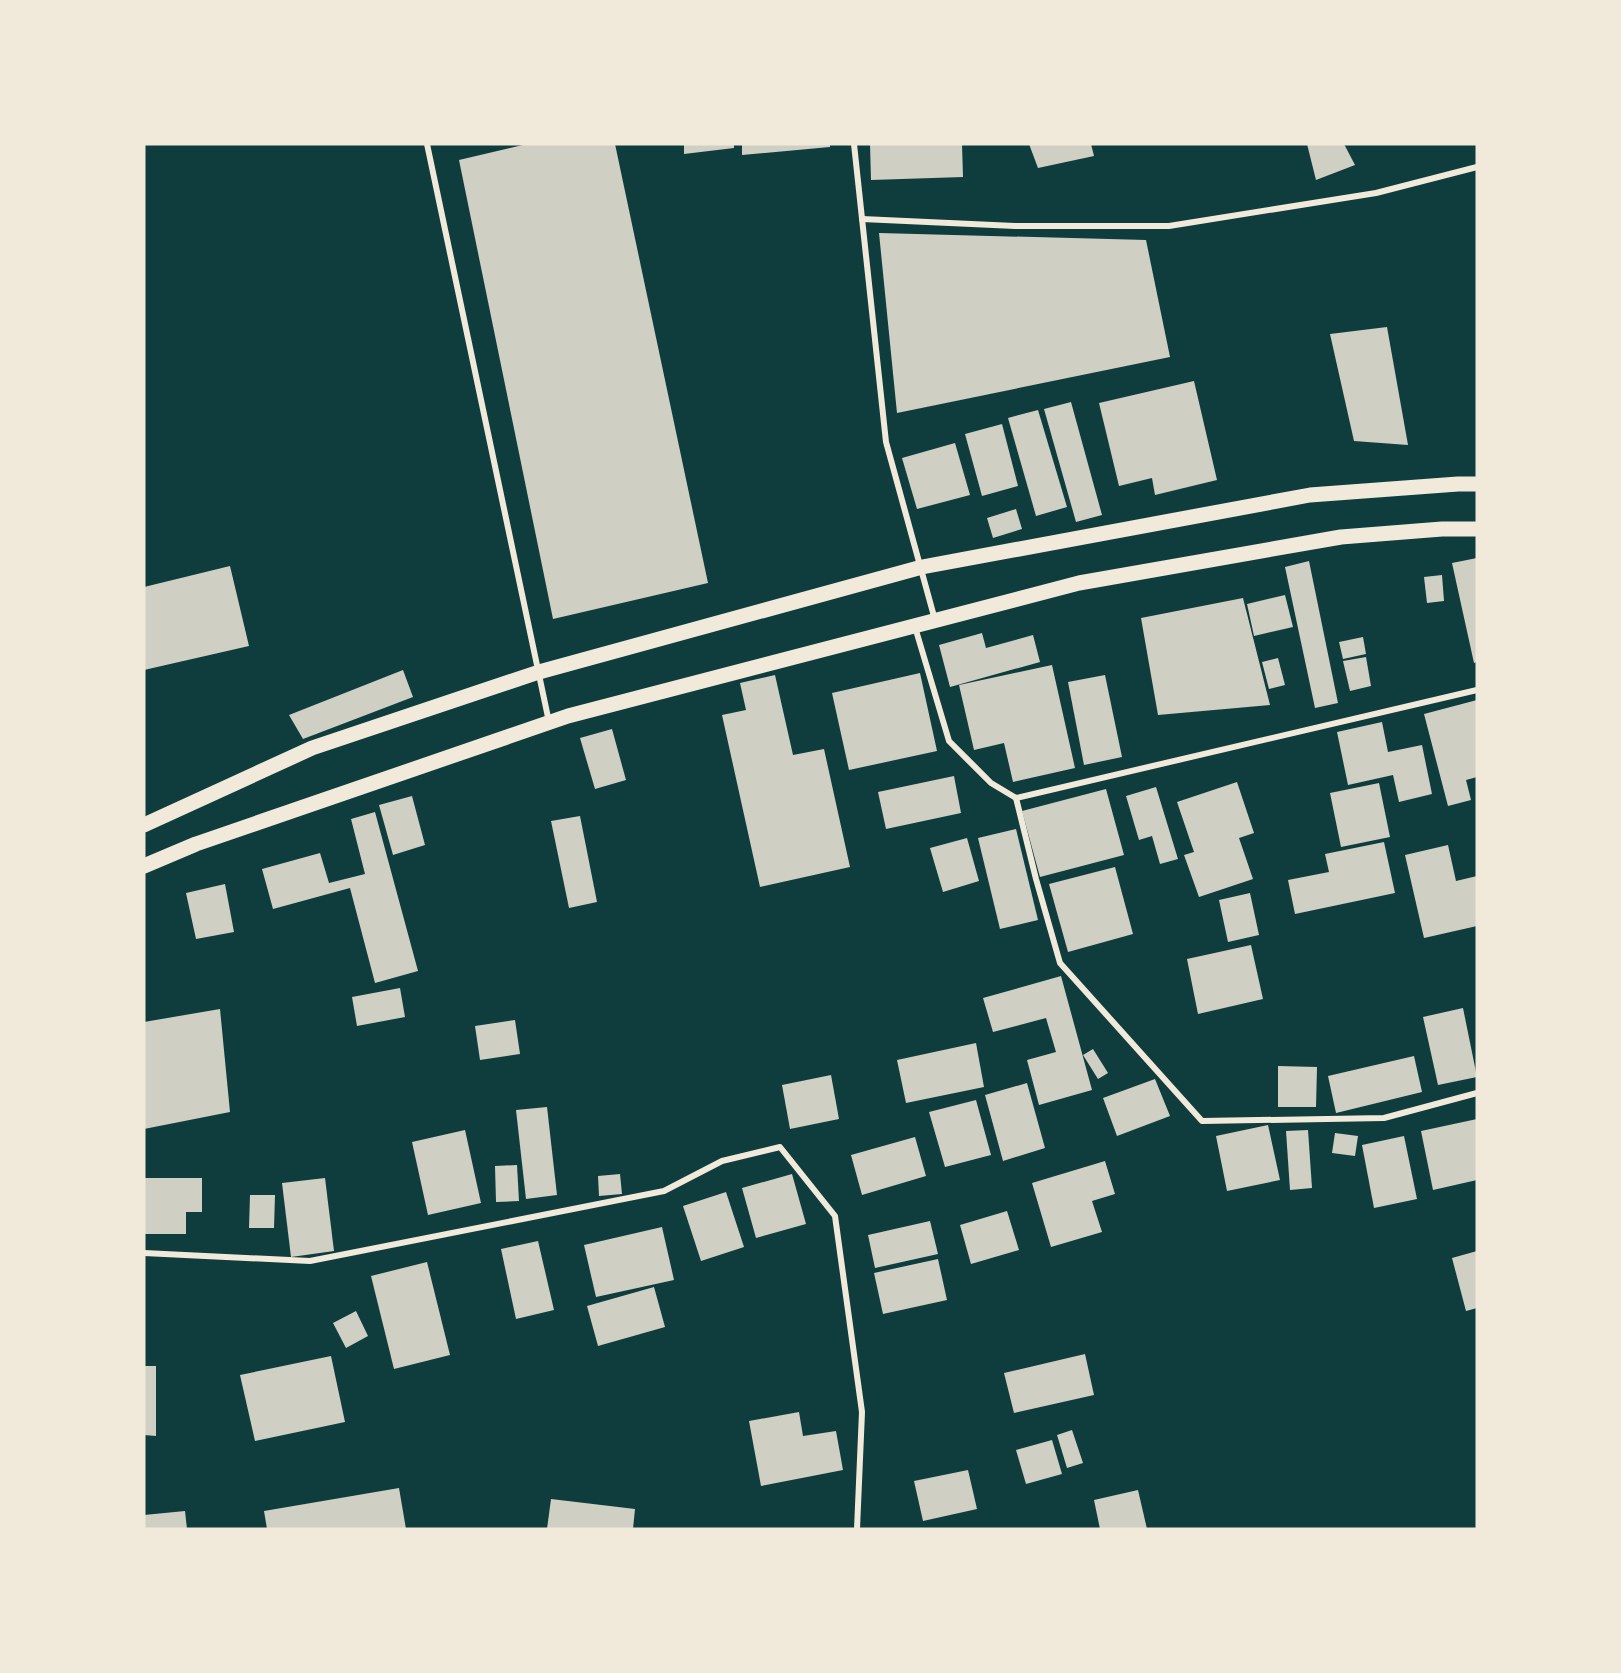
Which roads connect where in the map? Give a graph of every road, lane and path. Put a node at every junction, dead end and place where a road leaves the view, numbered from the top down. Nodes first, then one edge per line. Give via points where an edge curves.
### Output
1 (427, 144) edge
2 (854, 144) edge
3 (1477, 167) edge
4 (862, 219) junction
5 (1477, 484) edge
6 (1477, 529) edge
7 (922, 567) junction
8 (936, 620) junction
9 (915, 626) junction
10 (539, 672) junction
11 (1477, 690) edge
12 (550, 722) junction
13 (1016, 798) junction
14 (144, 825) edge
15 (144, 866) edge
16 (1477, 1093) edge
17 (144, 1253) edge
18 (857, 1529) edge

1 - 10 street
2 - 4 street
3 - 4 street via 1376,193 1169,226 1015,226
4 - 7 street via 886,442
5 - 7 main road via 1310,495
6 - 8 main road via 1341,537 1079,583
7 - 8 street
7 - 10 main road
8 - 9 main road
9 - 12 main road
9 - 13 street via 949,741 991,783
10 - 12 street
10 - 14 main road via 312,748
11 - 13 street
12 - 15 main road via 196,844
13 - 16 street via 1060,963 1203,1121 1384,1118
17 - 18 street via 310,1261 664,1191 722,1161 780,1147 835,1216 862,1413

